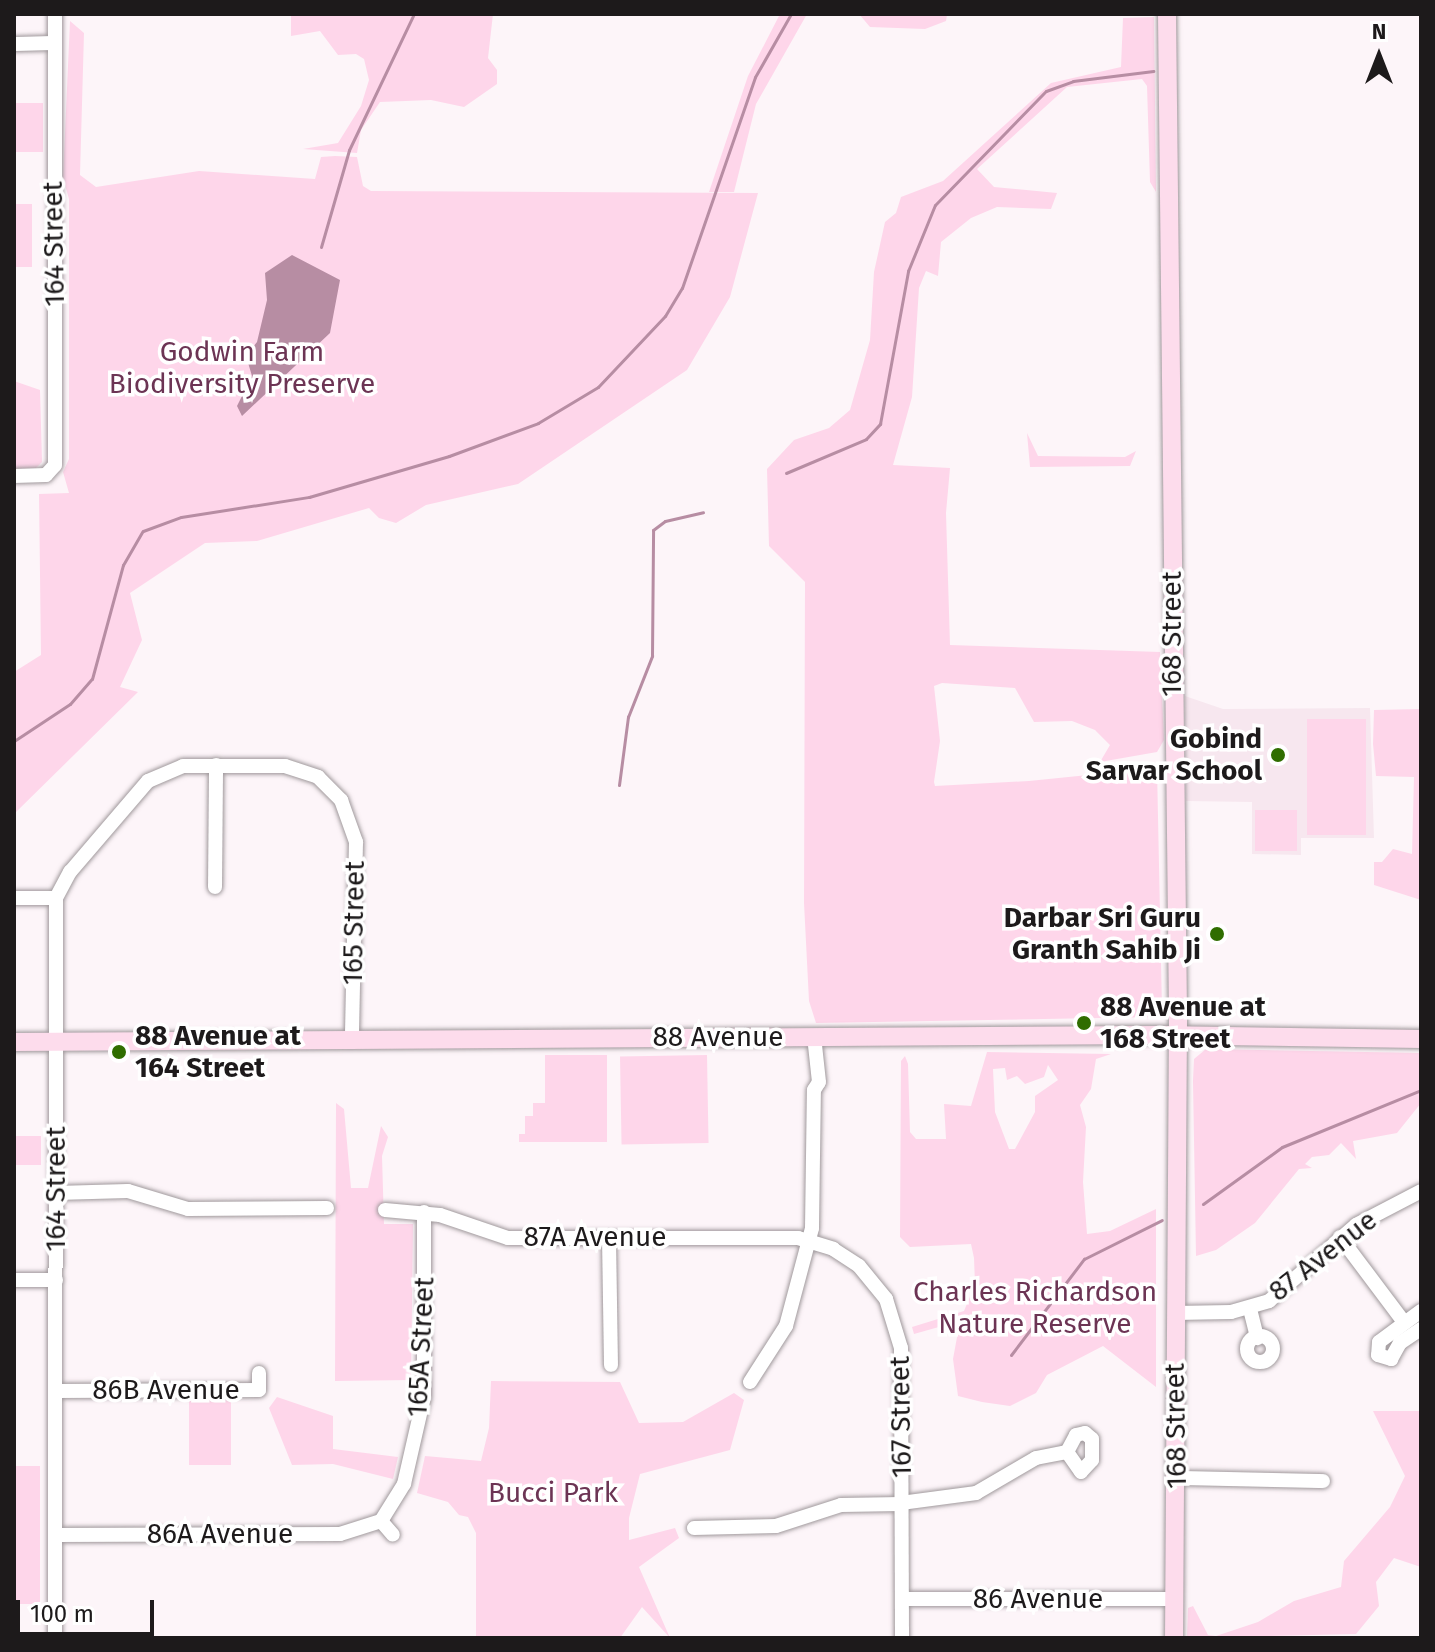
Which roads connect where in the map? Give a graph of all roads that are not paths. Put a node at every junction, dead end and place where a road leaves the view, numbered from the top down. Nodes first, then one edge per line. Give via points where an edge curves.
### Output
1 (55, 14) edge
2 (1167, 14) edge
3 (54, 43) junction
4 (14, 44) edge
5 (14, 476) edge
6 (216, 765) junction
7 (215, 887) dead end
8 (14, 898) edge
9 (56, 898) junction
10 (1178, 1035) junction
11 (352, 1039) junction
12 (1421, 1039) edge
13 (14, 1042) edge
14 (57, 1042) junction
15 (816, 1044) junction
16 (1421, 1191) edge
17 (56, 1193) junction
18 (327, 1208) dead end
19 (385, 1210) dead end
20 (424, 1212) junction
21 (1340, 1237) junction
22 (609, 1238) junction
23 (809, 1241) junction
24 (14, 1280) edge
25 (56, 1280) junction
26 (1250, 1309) junction
27 (1421, 1311) edge
28 (1175, 1313) junction
29 (1403, 1321) junction
30 (1421, 1329) edge
31 (1257, 1338) dead end
32 (611, 1365) dead end
33 (259, 1373) dead end
34 (750, 1382) dead end
35 (56, 1391) junction
36 (1067, 1452) dead end
37 (1178, 1478) junction
38 (1323, 1481) dead end
39 (901, 1504) junction
40 (381, 1521) junction
41 (694, 1528) dead end
42 (55, 1535) junction
43 (393, 1535) dead end
44 (902, 1599) junction
45 (1174, 1599) junction
46 (55, 1638) edge
47 (902, 1638) edge
48 (1174, 1638) edge

1 - 3 street, 164 Street
2 - 10 main road, 168 Street
3 - 4 street
3 - 5 street, 164 Street via 52,473
6 - 7 street
6 - 9 street via 183,766 156,775 77,862
6 - 11 street, 165 Street via 298,768 318,777 347,809 356,842
8 - 9 street
9 - 14 street, 164 Street
10 - 12 main road, 88 Avenue
10 - 15 main road, 88 Avenue
10 - 28 main road, 168 Street
11 - 14 main road, 88 Avenue
11 - 15 main road, 88 Avenue
13 - 14 main road, 88 Avenue
14 - 17 street, 164 Street
15 - 23 street
16 - 21 street, 87 Avenue
17 - 18 street via 128,1191 188,1209
17 - 25 street, 164 Street
19 - 20 street, 87A Avenue
20 - 22 street, 87A Avenue via 508,1238
20 - 40 street, 165A Street via 423,1402 404,1484
21 - 26 street, 87 Avenue via 1286,1291
21 - 29 street
22 - 23 street, 87A Avenue
22 - 32 street
23 - 34 street via 784,1330
23 - 39 street, 167 Street via 839,1252 863,1270 893,1315 901,1353
24 - 25 street
25 - 35 street, 164 Street
26 - 28 street, 87 Avenue
26 - 31 street
27 - 29 street
28 - 37 main road, 168 Street
29 - 30 street via 1378,1344 1381,1358 1392,1359 1400,1343
33 - 35 street, 86B Avenue via 259,1390
35 - 42 street, 164 Street
36 - 39 street via 1033,1459 976,1493
37 - 38 street
37 - 45 main road, 168 Street
39 - 41 street via 841,1505 776,1526
39 - 44 street, 167 Street
40 - 42 street, 86A Avenue via 344,1533
40 - 43 street
42 - 46 street, 164 Street
44 - 45 street, 86 Avenue
44 - 47 street, 167 Street
45 - 48 main road, 168 Street

